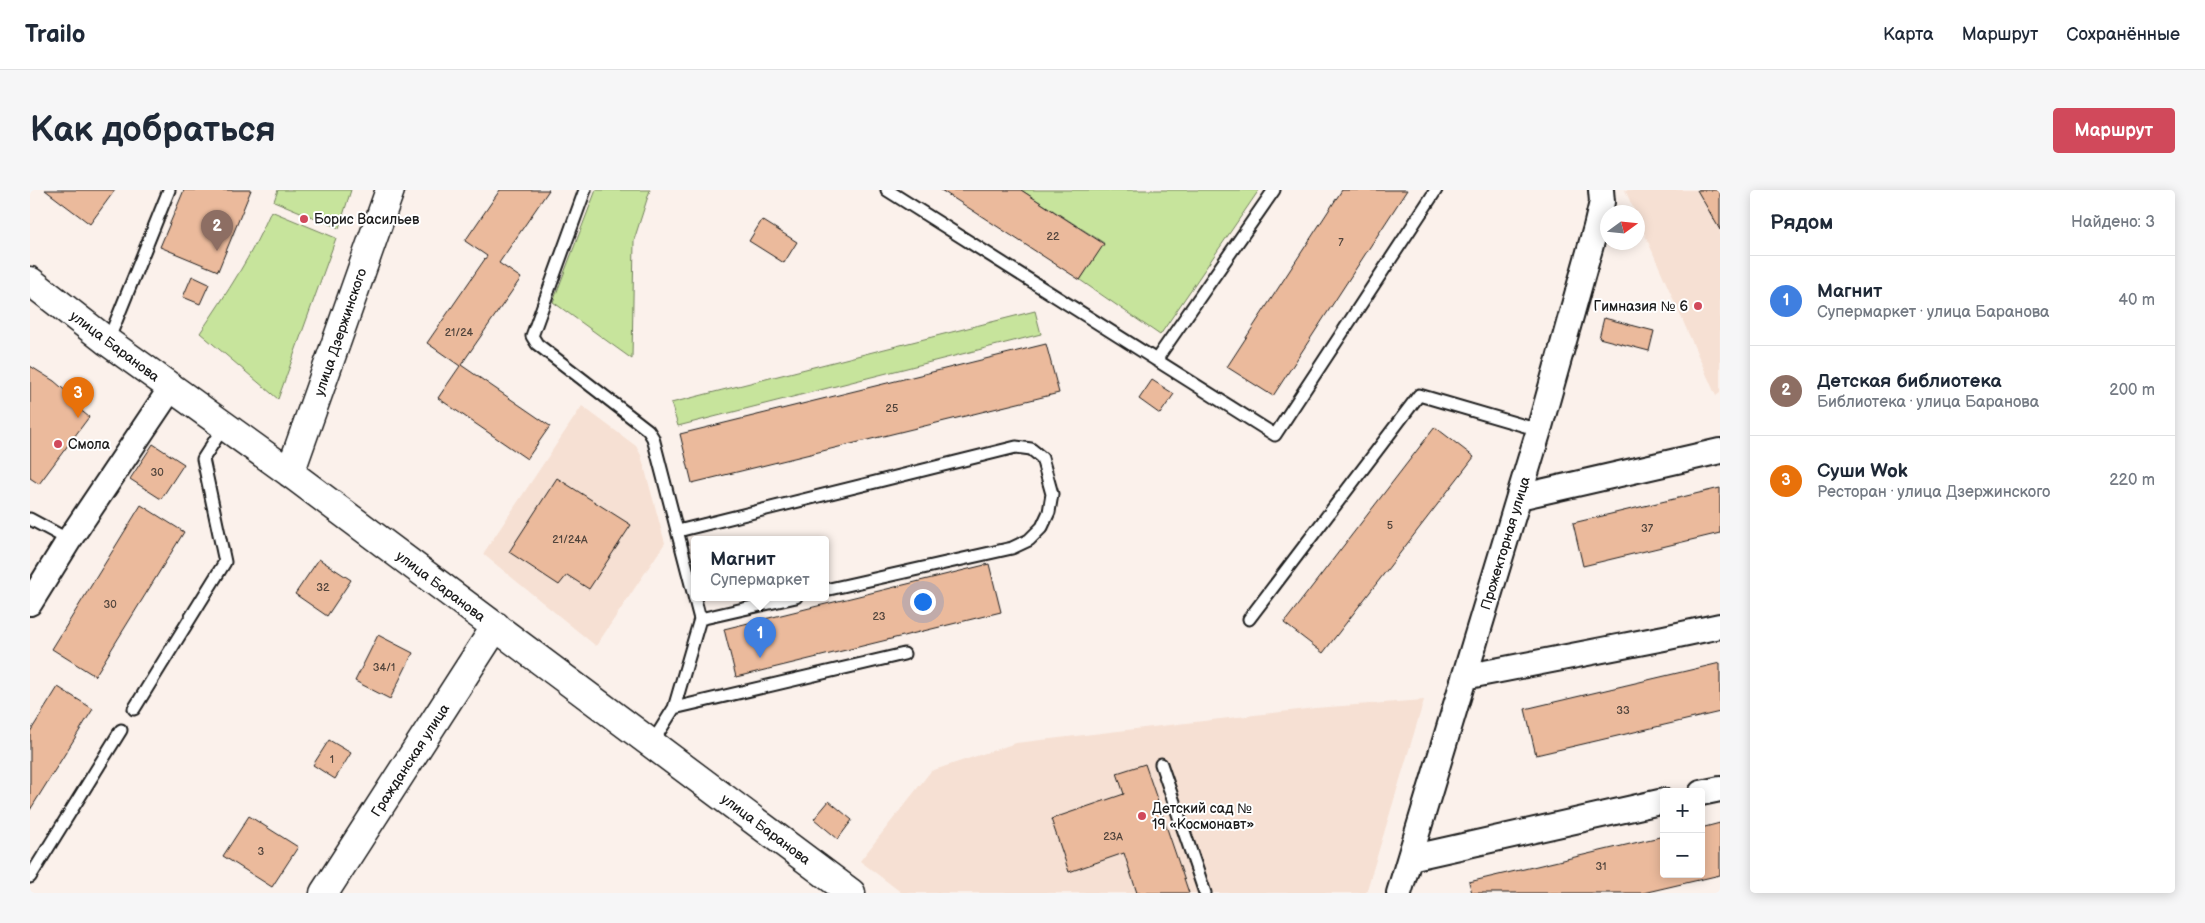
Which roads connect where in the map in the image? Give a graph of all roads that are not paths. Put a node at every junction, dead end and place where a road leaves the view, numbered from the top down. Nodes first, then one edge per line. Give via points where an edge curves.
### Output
1 (169, 190) edge
2 (390, 190) edge
3 (585, 190) edge
4 (887, 190) edge
5 (1274, 190) edge
6 (1436, 190) edge
7 (1601, 190) edge
8 (30, 281) edge
9 (108, 342) junction
10 (1156, 360) junction
11 (170, 388) junction
12 (224, 426) junction
13 (307, 428) junction
14 (1539, 430) junction
15 (247, 442) junction
16 (1720, 451) edge
17 (290, 473) junction
18 (1519, 497) junction
19 (30, 519) edge
20 (678, 531) junction
21 (69, 540) junction
22 (691, 582) edge
23 (829, 589) edge
24 (696, 601) edge
25 (778, 601) edge
26 (30, 604) edge
27 (700, 618) junction
28 (1249, 619) dead end
29 (496, 626) junction
30 (1720, 626) edge
31 (904, 654) dead end
32 (1464, 677) junction
33 (674, 708) junction
34 (134, 709) dead end
35 (121, 730) dead end
36 (652, 743) junction
37 (1161, 764) dead end
38 (1720, 789) edge
39 (1705, 792) edge
40 (1660, 803) edge
41 (1410, 858) junction
42 (30, 877) edge
43 (324, 893) edge
44 (851, 893) edge
45 (1204, 893) edge
46 (1399, 893) edge

1 - 9 lane
2 - 13 street, улица Дзержинского
3 - 20 lane via 532,336 537,344 651,434
4 - 10 lane
5 - 10 lane
6 - 10 lane via 1274,435
7 - 14 street, Прожекторная улица via 1602,202 1596,227
8 - 9 street, улица Баранова
9 - 11 street, улица Баранова
11 - 12 street, улица Баранова
11 - 21 street
12 - 15 street, улица Баранова
12 - 34 lane via 203,459 225,562
13 - 15 street via 293,442 280,445
13 - 17 street, улица Дзержинского
14 - 18 street, Прожекторная улица
14 - 28 lane via 1420,395
15 - 17 street, улица Баранова
16 - 18 street
17 - 29 street, улица Баранова
18 - 32 street, Прожекторная улица
19 - 21 lane
20 - 22 lane
20 - 23 lane via 1016,447 1032,449 1042,458 1052,494 1042,527 1029,540 1012,548
21 - 26 street
24 - 27 lane
25 - 27 lane
27 - 33 lane
29 - 36 street, улица Баранова
29 - 43 street, Гражданская улица
30 - 32 street
31 - 33 lane
32 - 41 street, Прожекторная улица
33 - 36 lane
35 - 42 lane
36 - 44 street, улица Баранова
37 - 45 lane
38 - 39 street
40 - 41 street
41 - 46 street, Прожекторная улица

